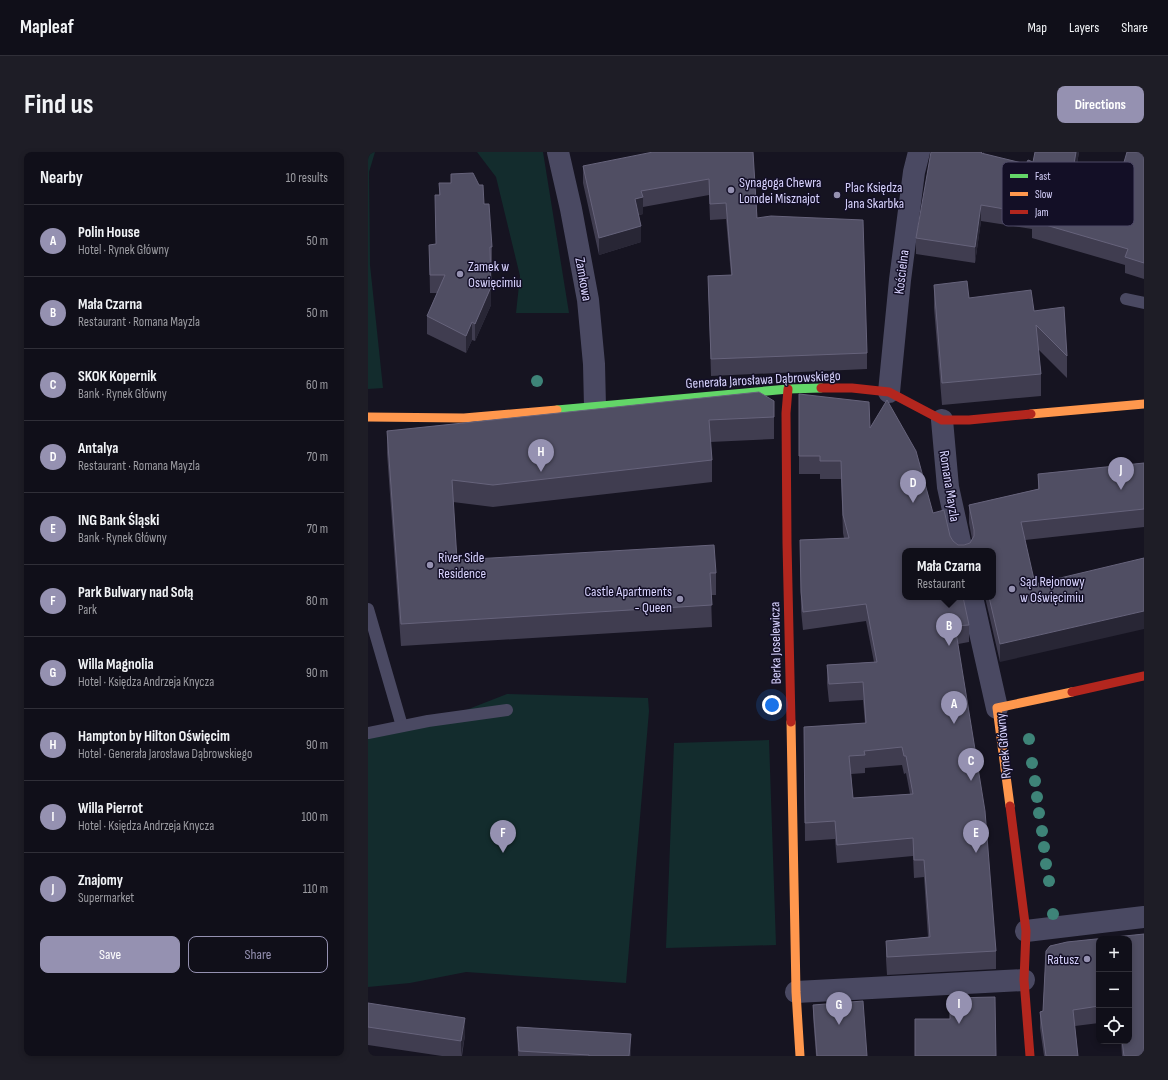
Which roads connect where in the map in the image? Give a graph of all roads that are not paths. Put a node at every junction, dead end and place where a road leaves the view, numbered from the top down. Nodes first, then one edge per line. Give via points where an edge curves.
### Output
1 (558, 152) edge
2 (919, 152) edge
3 (1126, 300) dead end
4 (1144, 303) edge
5 (788, 389) junction
6 (889, 392) junction
7 (1144, 404) edge
8 (595, 407) junction
9 (368, 417) edge
10 (942, 420) junction
11 (961, 548) edge
12 (973, 600) edge
13 (368, 609) edge
14 (1144, 676) edge
15 (997, 708) junction
16 (506, 710) dead end
17 (402, 726) junction
18 (368, 733) edge
19 (1144, 917) edge
20 (1026, 931) junction
21 (1024, 980) junction
22 (796, 992) junction
23 (800, 1056) edge
24 (1030, 1056) edge

1 - 8 street, Zamkowa via 588,300
2 - 6 street, Kościelna via 914,172 900,280
3 - 4 lane
5 - 6 street, Generała Jarosława Dąbrowskiego via 852,388
5 - 8 street, Generała Jarosława Dąbrowskiego
5 - 22 street, Berka Joselewicza via 787,551
6 - 10 street, Generała Jarosława Dąbrowskiego
7 - 10 street, Generała Jarosława Dąbrowskiego via 969,420
8 - 9 street, Generała Jarosława Dąbrowskiego via 464,418
10 - 11 street, Romana Mayzla via 948,487
12 - 15 street
13 - 17 lane
14 - 15 street, Rynek Główny
15 - 20 street, Rynek Główny
16 - 17 lane
17 - 18 lane
19 - 20 street
20 - 21 street, Rynek Główny
21 - 22 street
21 - 24 street, Rynek Główny
22 - 23 street, Berka Joselewicza

